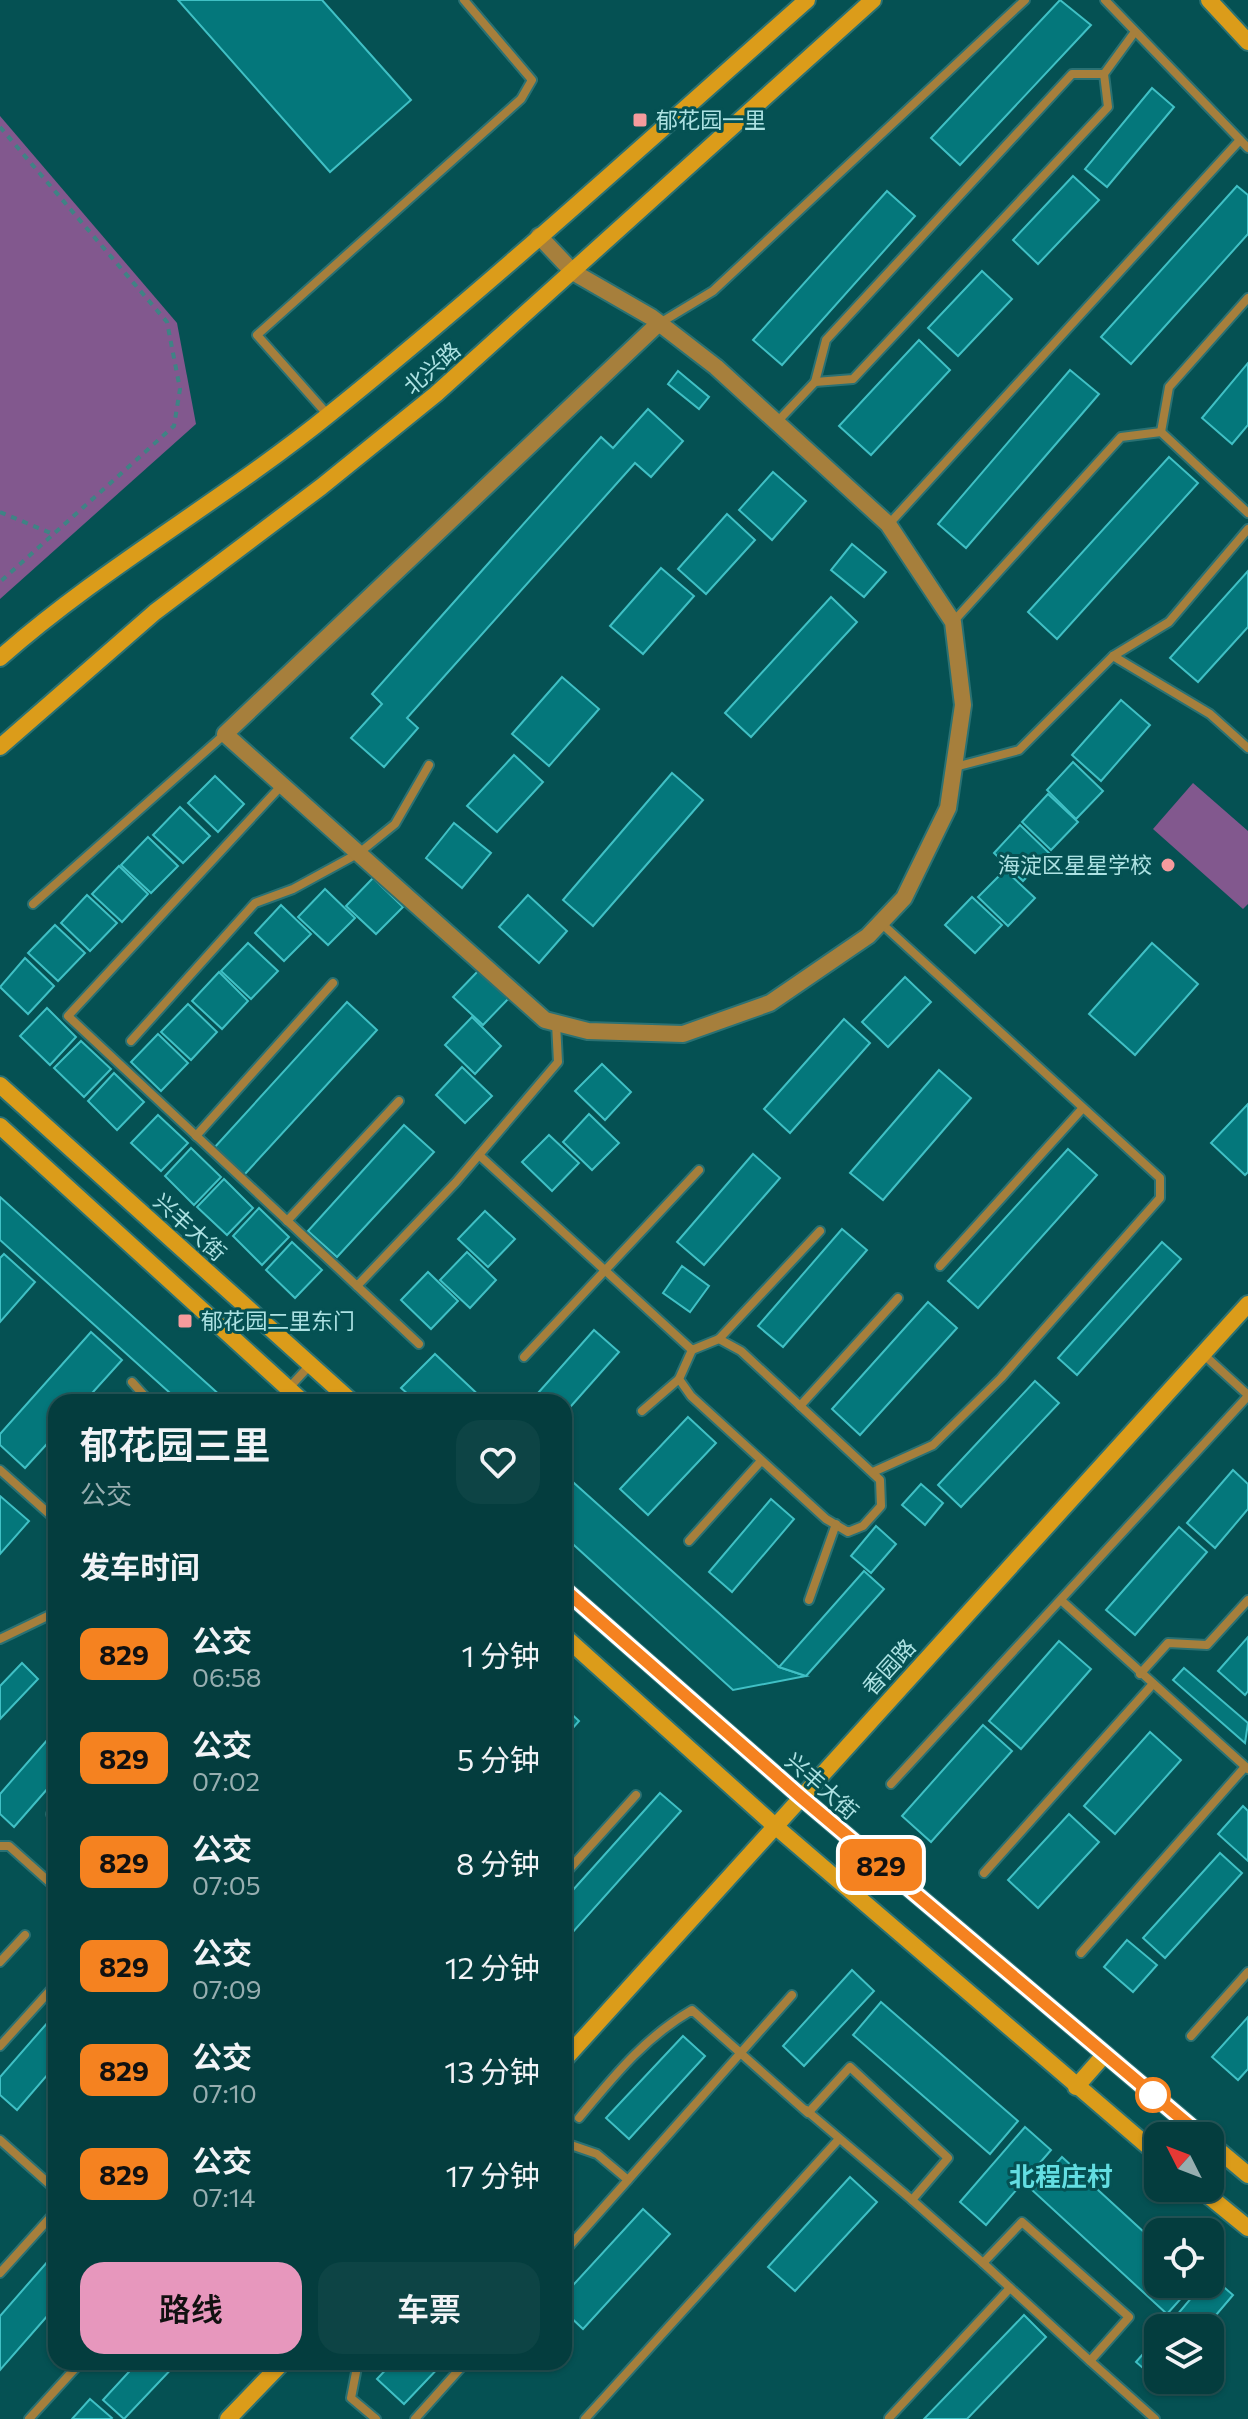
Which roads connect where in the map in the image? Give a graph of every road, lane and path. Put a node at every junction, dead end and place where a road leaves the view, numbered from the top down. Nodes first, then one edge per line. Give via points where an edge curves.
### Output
1 (464, 0) edge
2 (807, 0) edge
3 (873, 0) edge
4 (1025, 0) edge
5 (1105, 0) edge
6 (1209, 0) edge
7 (1134, 33) junction
8 (1248, 42) edge
9 (1104, 74) junction
10 (0, 127) edge
11 (1240, 140) junction
12 (1248, 148) edge
13 (539, 236) junction
14 (573, 272) junction
15 (1248, 298) edge
16 (659, 323) junction
17 (815, 382) junction
18 (329, 415) junction
19 (777, 422) junction
20 (1161, 432) junction
21 (0, 512) edge
22 (1248, 513) edge
23 (888, 524) junction
24 (1248, 529) edge
25 (54, 534) junction
26 (0, 582) edge
27 (953, 622) junction
28 (1113, 656) junction
29 (0, 658) edge
30 (225, 734) junction
31 (0, 747) edge
32 (1248, 748) edge
33 (429, 765) dead end
34 (954, 767) junction
35 (282, 785) junction
36 (359, 853) junction
37 (33, 904) dead end
38 (881, 923) junction
39 (333, 983) dead end
40 (555, 1023) junction
41 (131, 1041) dead end
42 (0, 1085) edge
43 (399, 1101) dead end
44 (1082, 1109) junction
45 (0, 1126) edge
46 (196, 1136) junction
47 (479, 1155) junction
48 (699, 1170) dead end
49 (287, 1221) junction
50 (820, 1231) dead end
51 (940, 1266) dead end
52 (605, 1271) junction
53 (357, 1286) junction
54 (898, 1298) dead end
55 (1248, 1304) edge
56 (719, 1339) junction
57 (419, 1344) dead end
58 (692, 1350) junction
59 (1203, 1354) junction
60 (524, 1357) dead end
61 (310, 1365) junction
62 (679, 1379) junction
63 (132, 1382) dead end
64 (288, 1389) junction
65 (143, 1394) edge
66 (283, 1394) edge
67 (294, 1394) edge
68 (343, 1394) edge
69 (1248, 1396) edge
70 (800, 1406) junction
71 (642, 1411) dead end
72 (761, 1461) junction
73 (0, 1470) edge
74 (873, 1472) junction
75 (48, 1512) edge
76 (836, 1524) junction
77 (689, 1541) dead end
78 (572, 1596) edge
79 (809, 1600) dead end
80 (1248, 1600) edge
81 (1062, 1601) junction
82 (48, 1616) edge
83 (0, 1639) edge
84 (572, 1643) edge
85 (1140, 1674) junction
86 (1152, 1685) junction
87 (1247, 1768) edge
88 (891, 1784) dead end
89 (636, 1795) dead end
90 (801, 1797) junction
91 (775, 1826) junction
92 (0, 1846) edge
93 (572, 1866) edge
94 (984, 1873) dead end
95 (48, 1881) edge
96 (25, 1935) dead end
97 (1081, 1953) dead end
98 (0, 1962) edge
99 (1248, 1972) edge
100 (48, 1993) edge
101 (792, 1995) dead end
102 (1191, 2036) dead end
103 (0, 2046) edge
104 (572, 2051) edge
105 (740, 2053) junction
106 (1105, 2054) junction
107 (1076, 2087) junction
108 (805, 2110) junction
109 (579, 2118) dead end
110 (1185, 2122) edge
111 (839, 2139) junction
112 (0, 2140) edge
113 (1144, 2143) edge
114 (572, 2148) edge
115 (1224, 2155) edge
116 (1248, 2175) edge
117 (628, 2180) junction
118 (48, 2183) edge
119 (912, 2200) junction
120 (1216, 2202) edge
121 (48, 2220) edge
122 (1248, 2228) edge
123 (572, 2243) edge
124 (983, 2263) junction
125 (0, 2273) edge
126 (1010, 2288) junction
127 (1090, 2361) junction
128 (74, 2370) edge
129 (275, 2370) edge
130 (356, 2370) edge
131 (459, 2370) edge
132 (889, 2418) edge
133 (29, 2419) edge
134 (228, 2419) edge
135 (376, 2419) edge
136 (415, 2419) edge
137 (585, 2419) edge
138 (1155, 2419) edge

1 - 18 lane via 532,80 521,99 257,335
2 - 13 main road, 北兴路
3 - 14 main road, 北兴路
4 - 16 lane via 713,291
5 - 7 lane
6 - 8 main road
7 - 9 lane
7 - 11 lane
9 - 17 lane via 1072,74 826,340
9 - 17 lane via 1108,107 853,379
10 - 25 path via 167,322 180,389 174,426
11 - 12 lane
11 - 23 lane
13 - 14 street
13 - 18 main road, 北兴路
14 - 16 street
14 - 31 main road, 北兴路 via 436,394 155,612
15 - 20 lane via 1169,387
16 - 19 street
16 - 30 street
17 - 19 lane
18 - 29 main road, 北兴路 via 58,607
19 - 23 street
20 - 22 lane
20 - 27 lane via 1121,437
21 - 25 path
23 - 27 street
24 - 28 lane via 1169,622
25 - 26 path
27 - 34 street via 963,705
28 - 32 lane via 1210,714
28 - 34 lane via 1019,750
30 - 35 street
30 - 37 lane
33 - 36 lane via 395,824
34 - 38 street via 948,808 904,898
35 - 36 street
35 - 46 lane via 68,1016
36 - 40 street via 545,1020
36 - 41 lane via 255,903
38 - 40 street via 770,1003 683,1034 588,1031
38 - 44 lane
39 - 46 lane
40 - 47 lane via 558,1062
42 - 61 main road, 兴丰大街
43 - 49 lane
44 - 51 lane
44 - 74 lane via 1160,1178 1160,1198 1001,1378 933,1445
45 - 64 main road
46 - 49 lane
47 - 52 lane
47 - 53 lane
48 - 52 lane
49 - 53 lane
50 - 56 lane
52 - 58 lane
52 - 60 lane
53 - 57 lane
54 - 70 lane
55 - 59 main road, 香园路
56 - 58 lane
56 - 70 lane via 741,1351
58 - 62 lane
59 - 69 lane
59 - 90 main road, 香园路
61 - 64 lane
61 - 68 main road, 兴丰大街
62 - 71 lane
62 - 72 lane
63 - 65 lane
64 - 66 lane
64 - 67 main road
69 - 81 lane
70 - 74 lane
72 - 76 lane
72 - 77 lane
73 - 75 lane
74 - 76 lane via 880,1480 881,1506 863,1526 848,1532
76 - 79 lane
78 - 90 main road, 兴丰大街
80 - 85 lane via 1207,1645 1168,1643
81 - 85 lane
81 - 88 lane
82 - 83 lane
84 - 91 main road
85 - 86 lane
86 - 87 lane
86 - 94 lane
87 - 97 lane
89 - 93 lane
90 - 91 main road, 香园路
90 - 106 main road, 兴丰大街
91 - 104 main road, 香园路
91 - 107 main road
92 - 95 lane via 9,1846
96 - 98 lane
99 - 102 lane
100 - 103 lane
101 - 105 lane
105 - 108 lane
105 - 109 lane via 692,2010 661,2028 627,2060
105 - 117 lane
106 - 107 main road
106 - 110 main road, 兴丰大街
107 - 113 main road
108 - 111 lane
108 - 119 lane via 808,2113 850,2067 948,2158
111 - 119 lane
111 - 137 lane
112 - 118 lane
114 - 117 lane via 597,2154
115 - 116 main road
117 - 123 lane
119 - 124 lane
120 - 122 main road
121 - 125 lane
124 - 126 lane
124 - 127 lane via 1022,2222 1129,2317
126 - 127 lane
126 - 132 lane
127 - 138 lane
128 - 133 lane
129 - 134 main road
130 - 135 lane via 351,2398
131 - 136 lane

